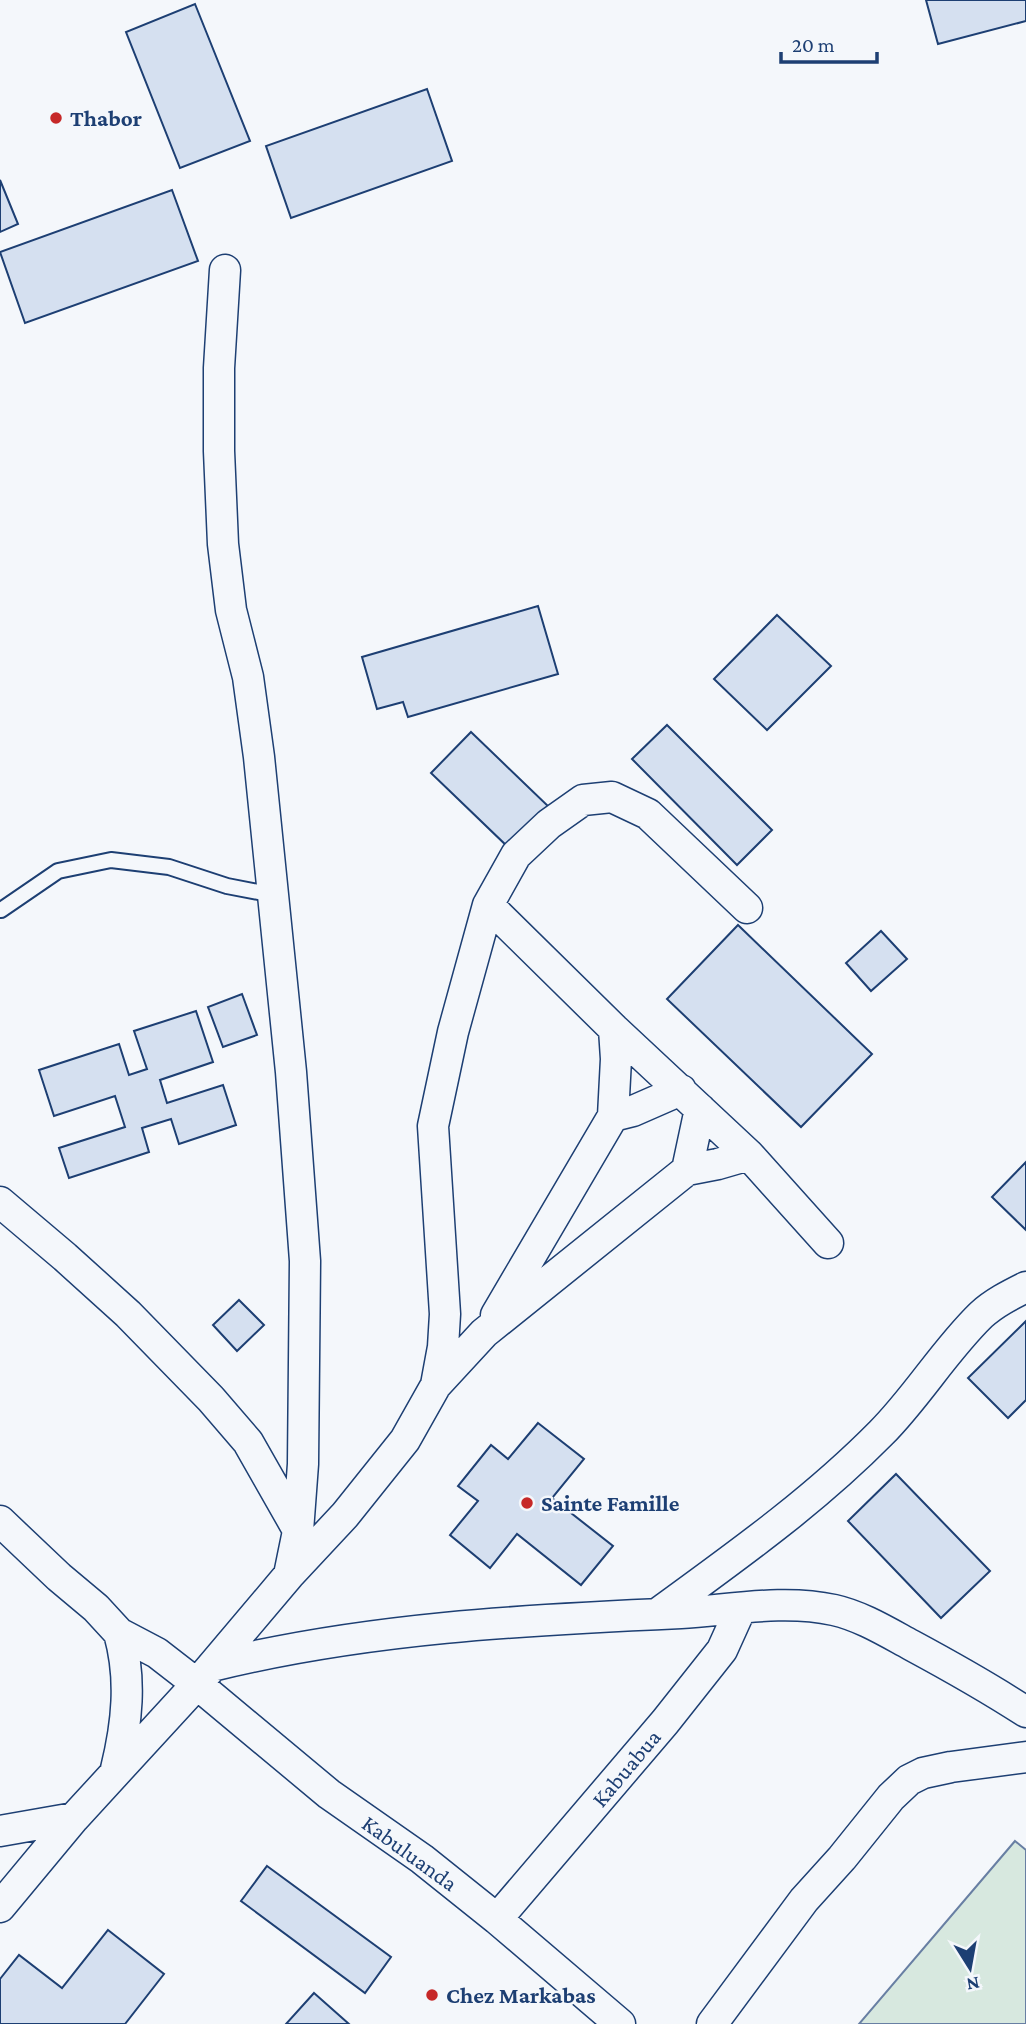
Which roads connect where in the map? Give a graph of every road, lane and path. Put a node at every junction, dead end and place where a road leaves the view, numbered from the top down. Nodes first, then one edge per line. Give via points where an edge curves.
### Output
1 (225, 270) dead end
2 (274, 895) junction
3 (488, 905) junction
4 (747, 908) dead end
5 (1, 910) edge
6 (614, 1029) junction
7 (690, 1100) junction
8 (613, 1116) junction
9 (749, 1155) junction
10 (687, 1170) junction
11 (0, 1202) edge
12 (828, 1243) dead end
13 (1026, 1287) edge
14 (484, 1333) junction
15 (436, 1385) junction
16 (0, 1521) edge
17 (298, 1531) junction
18 (289, 1575) junction
19 (741, 1608) junction
20 (690, 1612) junction
21 (657, 1614) junction
22 (119, 1633) junction
23 (722, 1650) junction
24 (205, 1675) junction
25 (1026, 1712) edge
26 (1026, 1757) edge
27 (116, 1770) junction
28 (74, 1818) junction
29 (0, 1830) edge
30 (0, 1907) edge
31 (497, 1919) junction
32 (620, 2024) edge
33 (712, 2024) edge

1 - 2 street via 219,382 223,544 231,610 248,677
2 - 5 lane via 227,886 170,867 111,860 58,871
2 - 17 street via 304,1261 303,1464
3 - 4 street via 516,855 548,824 583,800 612,797 648,814
3 - 6 street
3 - 15 street via 433,1126 444,1314
6 - 7 street
6 - 8 street
7 - 8 street
7 - 9 street
7 - 10 street
8 - 14 street
9 - 10 street
9 - 12 street
10 - 14 street
11 - 17 street via 128,1314 211,1399 247,1442
13 - 21 street via 982,1314 883,1431 835,1477
14 - 15 street
15 - 18 street via 405,1440
16 - 22 street
17 - 18 street
18 - 24 street
19 - 20 street
19 - 23 street, Kabuabua
19 - 25 street via 806,1606 836,1611 900,1639
20 - 21 street
20 - 23 street
21 - 24 street via 449,1627 272,1651
22 - 24 street, Kabuluanda
22 - 27 street via 127,1685
23 - 31 street, Kabuabua
24 - 27 street
24 - 31 street, Kabuluanda via 329,1794
26 - 33 street via 951,1767 909,1780 804,1900
27 - 28 street
28 - 29 street
28 - 30 street
31 - 32 street, Kabuluanda

